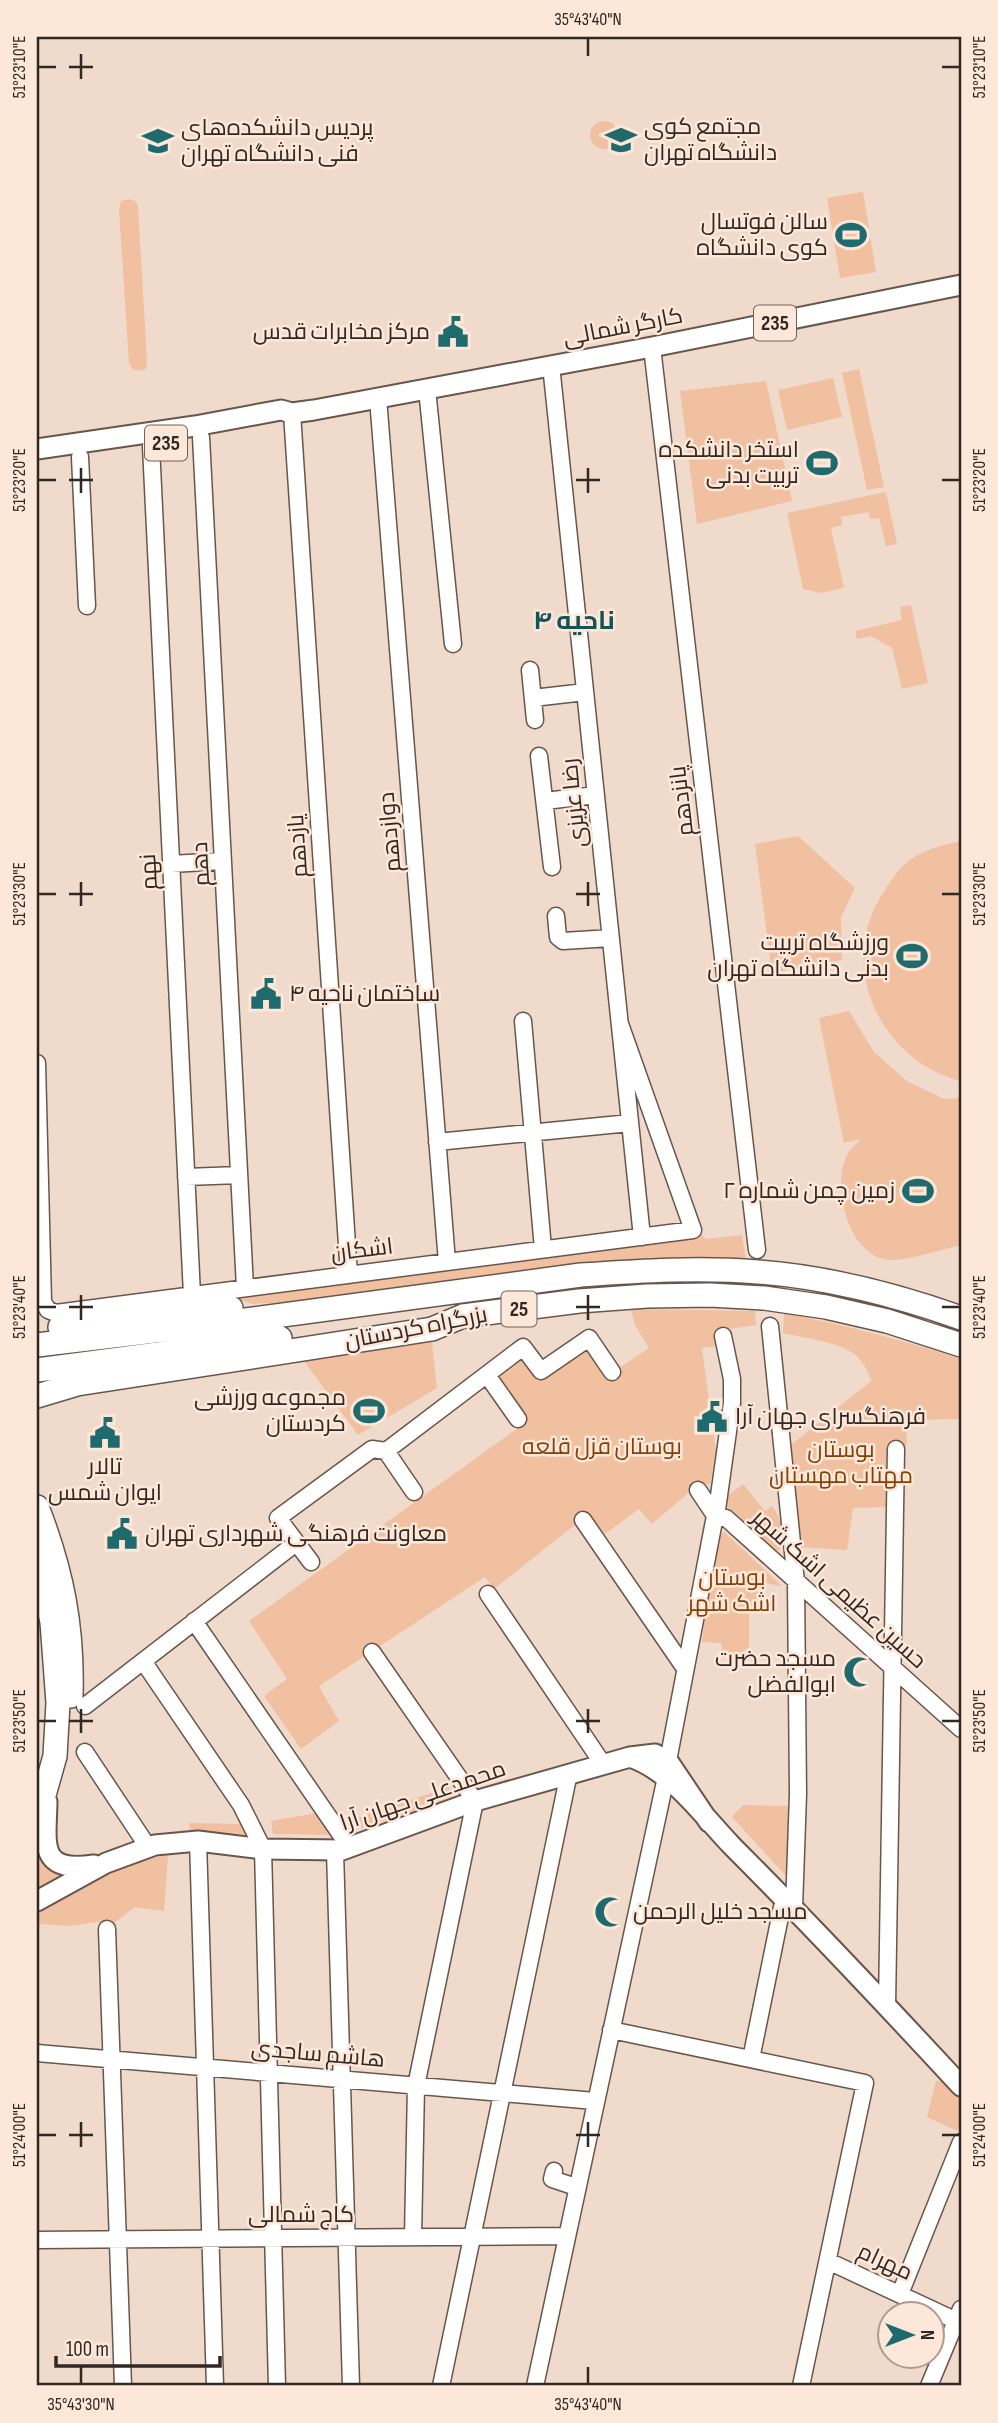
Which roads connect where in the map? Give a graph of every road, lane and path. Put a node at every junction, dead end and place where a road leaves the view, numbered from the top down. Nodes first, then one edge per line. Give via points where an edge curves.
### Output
1 (961, 285) edge
2 (652, 346) junction
3 (551, 365) junction
4 (427, 389) junction
5 (378, 398) junction
6 (292, 413) junction
7 (183, 435) junction
8 (150, 446) junction
9 (37, 449) edge
10 (80, 457) junction
11 (37, 462) edge
12 (87, 606) dead end
13 (453, 644) dead end
14 (530, 670) dead end
15 (585, 692) junction
16 (533, 698) junction
17 (536, 720) dead end
18 (540, 756) dead end
19 (596, 795) junction
20 (545, 801) junction
21 (223, 861) junction
22 (171, 863) junction
23 (552, 867) dead end
24 (556, 916) dead end
25 (611, 937) junction
26 (523, 1021) dead end
27 (620, 1024) junction
28 (37, 1063) edge
29 (630, 1123) junction
30 (533, 1132) junction
31 (437, 1142) junction
32 (239, 1175) junction
33 (186, 1177) junction
34 (642, 1237) junction
35 (543, 1250) junction
36 (757, 1250) dead end
37 (447, 1262) junction
38 (349, 1275) junction
39 (245, 1288) junction
40 (192, 1295) junction
41 (297, 1313) junction
42 (463, 1316) junction
43 (961, 1318) edge
44 (230, 1322) junction
45 (771, 1326) dead end
46 (37, 1331) edge
47 (723, 1336) dead end
48 (37, 1345) edge
49 (961, 1345) edge
50 (37, 1359) edge
51 (37, 1370) edge
52 (612, 1372) dead end
53 (487, 1375) junction
54 (77, 1384) junction
55 (37, 1395) edge
56 (37, 1414) edge
57 (519, 1419) dead end
58 (896, 1449) dead end
59 (386, 1451) junction
60 (698, 1490) dead end
61 (414, 1492) dead end
62 (37, 1507) edge
63 (716, 1517) junction
64 (583, 1520) dead end
65 (296, 1543) junction
66 (37, 1555) edge
67 (310, 1562) dead end
68 (796, 1582) junction
69 (488, 1594) dead end
70 (194, 1621) junction
71 (372, 1652) dead end
72 (143, 1661) junction
73 (684, 1667) junction
74 (893, 1669) junction
75 (85, 1706) dead end
76 (961, 1729) edge
77 (85, 1752) dead end
78 (55, 1756) junction
79 (603, 1764) junction
80 (667, 1769) junction
81 (569, 1773) junction
82 (48, 1787) junction
83 (475, 1801) junction
84 (37, 1820) edge
85 (198, 1841) junction
86 (148, 1847) junction
87 (263, 1849) junction
88 (343, 1849) junction
89 (106, 1863) junction
90 (37, 1901) edge
91 (788, 1908) junction
92 (107, 1929) dead end
93 (887, 2006) junction
94 (611, 2030) junction
95 (37, 2053) edge
96 (111, 2059) junction
97 (751, 2059) junction
98 (204, 2067) junction
99 (268, 2073) junction
100 (342, 2079) junction
101 (416, 2085) junction
102 (961, 2086) edge
103 (502, 2093) junction
104 (595, 2101) junction
105 (961, 2142) edge
106 (554, 2171) dead end
107 (576, 2187) junction
108 (565, 2236) junction
109 (413, 2237) junction
110 (472, 2237) junction
111 (273, 2238) junction
112 (347, 2238) junction
113 (118, 2239) junction
114 (210, 2239) junction
115 (37, 2240) edge
116 (828, 2261) junction
117 (900, 2294) junction
118 (960, 2318) edge
119 (123, 2386) edge
120 (215, 2386) edge
121 (277, 2386) edge
122 (351, 2386) edge
123 (441, 2386) edge
124 (535, 2386) edge
125 (801, 2386) edge
126 (929, 2386) edge

1 - 2 main road, کارگر شمالی / 235
2 - 3 main road, کارگر شمالی / 235
2 - 36 street, پانزدهم
3 - 4 main road, کارگر شمالی / 235
3 - 15 street, رضا عزیزی
4 - 5 main road, کارگر شمالی / 235
4 - 13 street
5 - 6 main road, کارگر شمالی / 235
5 - 31 street, دوازدهم
6 - 7 main road, کارگر شمالی / 235 via 281,410
6 - 38 street, یازدهم
7 - 8 main road, کارگر شمالی / 235
7 - 9 main road, کارگر شمالی / 235
7 - 21 street, دهم
8 - 10 main road, کارگر شمالی / 235
8 - 22 street, نهم
10 - 11 main road, کارگر شمالی / 235
10 - 12 street
14 - 16 street
15 - 16 street
15 - 19 street, رضا عزیزی
16 - 17 street
18 - 20 street
19 - 20 street
19 - 25 street, رضا عزیزی
20 - 23 street
21 - 22 street
21 - 32 street, دهم
22 - 33 street, نهم
24 - 25 street via 558,937 563,941
25 - 27 street, رضا عزیزی
26 - 30 street
27 - 29 street, رضا عزیزی
27 - 34 street, اشکان via 693,1230
28 - 40 street, اشکان via 43,1302 48,1310 56,1313
29 - 30 street
29 - 34 street, رضا عزیزی
30 - 31 street
30 - 35 street
31 - 37 street, دوازدهم
32 - 33 street
32 - 39 street, دهم
33 - 40 street, نهم
34 - 35 street, اشکان
35 - 37 street, اشکان
37 - 38 street, اشکان
38 - 39 street, اشکان
39 - 40 street, اشکان
41 - 43 highway, بزرگراه کردستان / 25 via 581,1275 693,1270 757,1271 846,1285
41 - 44 highway, بزرگراه کردستان / 25
41 - 46 highway via 216,1308
42 - 49 highway, بزرگراه کردستان / 25 via 646,1296 764,1298 887,1321
42 - 51 highway, 25
42 - 54 highway, بزرگراه کردستان / 25 via 432,1329
44 - 48 highway, 25
44 - 50 highway via 223,1331
45 - 68 street
47 - 63 street via 732,1403
52 - 53 street via 589,1338 541,1371 523,1347
53 - 57 street
53 - 59 street
54 - 55 highway, بزرگراه کردستان
54 - 56 highway via 51,1399
58 - 74 street
59 - 61 street
59 - 65 street via 372,1450 278,1518
60 - 63 street
62 - 78 highway via 59,1571 71,1639 69,1718
63 - 68 street, حسین عظیمی اشک شهر via 726,1518
63 - 73 street
64 - 73 street
65 - 67 street
65 - 70 street
66 - 78 highway via 52,1622 58,1703
68 - 74 street, حسین عظیمی اشک شهر
68 - 91 street via 797,1794
69 - 79 street
70 - 72 street
70 - 88 street
71 - 83 street
72 - 75 street
72 - 87 street via 241,1805
73 - 80 street
74 - 76 street, حسین عظیمی اشک شهر
74 - 93 street
77 - 86 street
78 - 82 highway
79 - 80 main road, محمدعلی جهان آرا via 655,1754
79 - 81 main road, محمدعلی جهان آرا
80 - 91 main road
80 - 94 street
81 - 83 main road, محمدعلی جهان آرا
81 - 103 street
82 - 84 highway
82 - 89 main road via 47,1842 52,1858 71,1867
83 - 88 main road, محمدعلی جهان آرا
83 - 101 street
85 - 86 main road, محمدعلی جهان آرا
85 - 87 main road, محمدعلی جهان آرا
85 - 98 street
86 - 89 main road, محمدعلی جهان آرا
87 - 88 main road, محمدعلی جهان آرا
87 - 99 street
88 - 100 street
89 - 90 main road
91 - 93 main road
91 - 97 street
92 - 96 street
93 - 102 main road
94 - 97 street
94 - 104 street
95 - 96 street, هاشم ساجدی
96 - 98 street, هاشم ساجدی
96 - 113 street
97 - 116 street via 865,2083
98 - 99 street, هاشم ساجدی
98 - 114 street
99 - 100 street, هاشم ساجدی
99 - 111 street
100 - 101 street, هاشم ساجدی
100 - 112 street
101 - 103 street, هاشم ساجدی
101 - 109 street
103 - 104 street, هاشم ساجدی
103 - 110 street
104 - 107 street
105 - 117 street
106 - 107 street via 552,2179
107 - 108 street
108 - 110 street, کاج شمالی
108 - 124 street
109 - 110 street, کاج شمالی
109 - 112 street, کاج شمالی
110 - 123 street
111 - 112 street, کاج شمالی
111 - 114 street, کاج شمالی
111 - 121 street
112 - 122 street
113 - 114 street, کاج شمالی
113 - 115 street, کاج شمالی
113 - 119 street
114 - 120 street
116 - 117 street, مهرام
116 - 125 street
117 - 118 street, مهرام
118 - 126 street

